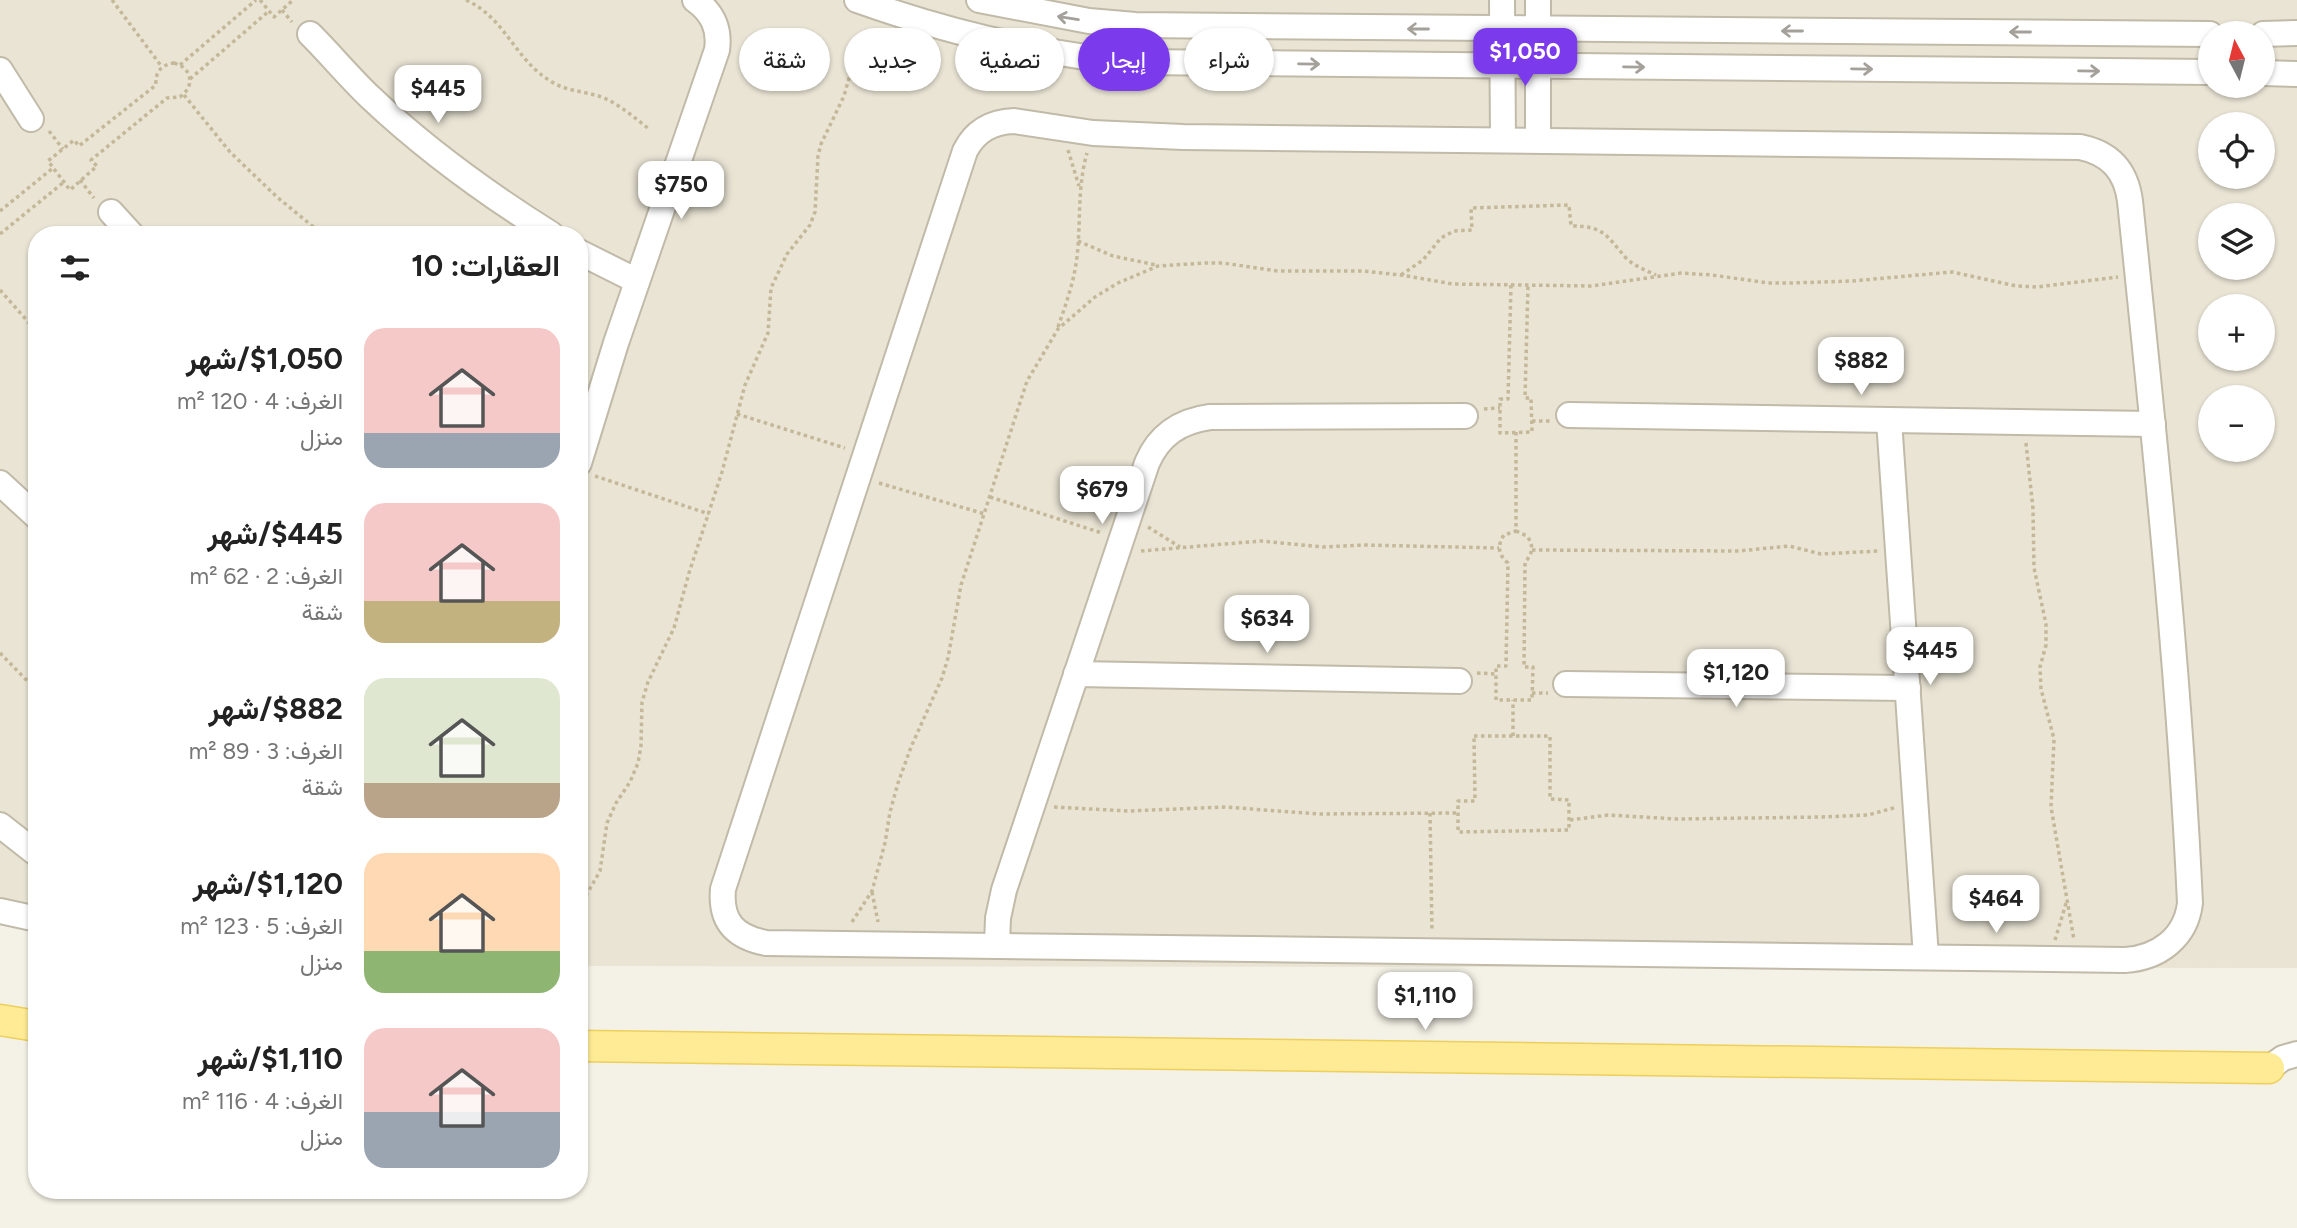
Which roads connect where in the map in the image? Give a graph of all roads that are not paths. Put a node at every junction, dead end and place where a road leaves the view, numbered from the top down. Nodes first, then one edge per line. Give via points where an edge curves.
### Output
1 (695, 0) edge
2 (856, 0) edge
3 (979, 0) edge
4 (1502, 0) edge
5 (1538, 0) edge
6 (1502, 29) junction
7 (1538, 30) junction
8 (2198, 33) edge
9 (2297, 33) edge
10 (310, 34) dead end
11 (2275, 34) edge
12 (1503, 65) junction
13 (1538, 66) junction
14 (0, 70) edge
15 (2198, 72) edge
16 (2275, 73) edge
17 (2297, 74) edge
18 (31, 119) dead end
19 (1503, 140) junction
20 (1538, 140) junction
21 (111, 212) dead end
22 (124, 226) edge
23 (539, 226) edge
24 (588, 256) edge
25 (637, 281) junction
26 (1569, 415) dead end
27 (1465, 416) dead end
28 (1889, 420) junction
29 (2153, 424) junction
30 (588, 462) edge
31 (0, 483) edge
32 (28, 509) edge
33 (1076, 674) junction
34 (1459, 681) dead end
35 (1566, 684) dead end
36 (1908, 688) junction
37 (0, 825) edge
38 (28, 847) edge
39 (0, 911) edge
40 (28, 917) edge
41 (997, 946) junction
42 (1926, 957) junction
43 (0, 1020) edge
44 (28, 1025) edge
45 (588, 1046) edge
46 (2297, 1054) edge
47 (2269, 1068) joint

1 - 25 street via 714,21 717,50
2 -> 12 street via 997,42 1091,59
6 -> 3 street via 1135,25 1078,20
4 - 6 street
5 - 7 street
6 - 7 street
6 - 12 street
8 -> 7 street
7 - 13 street
9 - 11 street
10 - 23 street via 406,129 482,189
12 - 13 street
12 - 19 street
13 -> 15 street
13 - 20 street
14 - 18 street
16 - 17 street
19 - 20 street
19 - 41 street via 1183,137 1093,133 1004,122 985,128 970,142 722,900 733,929 753,941
20 - 29 street via 2080,147 2102,153 2119,169 2129,190
21 - 22 street
24 - 25 street
25 - 30 street
26 - 28 street
27 - 33 street via 1198,418 1175,428 1158,443 1147,463
28 - 29 street
28 - 36 street
29 - 42 street via 2184,780 2189,914 2167,946 2125,960
31 - 32 street
33 - 34 street
33 - 41 street via 1002,897
35 - 36 street
36 - 42 street
37 - 38 street
39 - 40 street
41 - 42 street
43 - 44 main road
45 - 47 main road
46 - 47 street

